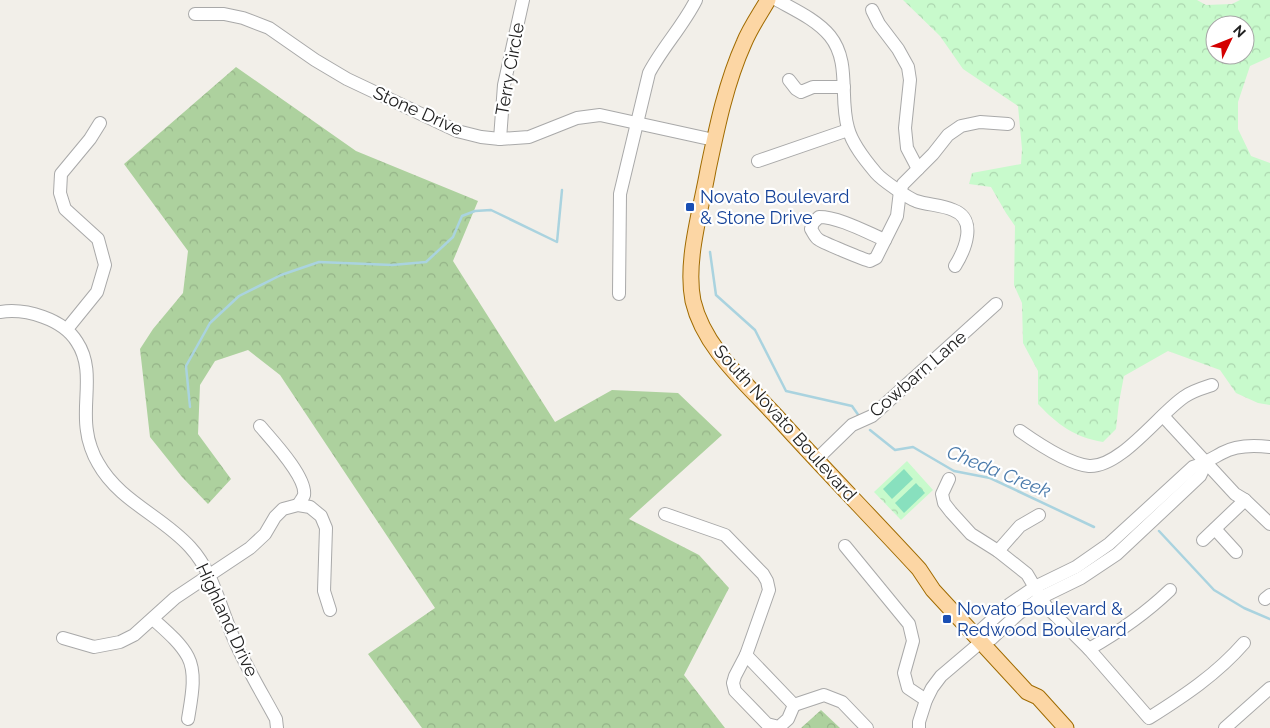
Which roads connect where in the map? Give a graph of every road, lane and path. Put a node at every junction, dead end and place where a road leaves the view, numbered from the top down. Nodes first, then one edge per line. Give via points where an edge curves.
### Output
1 (523, 0) edge
2 (696, 0) edge
3 (768, 0) edge
4 (777, 0) edge
5 (872, 10) dead end
6 (195, 14) dead end
7 (789, 80) dead end
8 (844, 87) junction
9 (636, 122) junction
10 (100, 123) dead end
11 (1008, 124) dead end
12 (848, 130) junction
13 (500, 138) junction
14 (714, 140) junction
15 (758, 161) dead end
16 (918, 169) junction
17 (900, 191) junction
18 (885, 240) junction
19 (955, 266) dead end
20 (618, 294) dead end
21 (996, 304) dead end
22 (0, 312) edge
23 (66, 329) junction
24 (1212, 384) dead end
25 (1163, 416) junction
26 (260, 426) dead end
27 (1020, 431) dead end
28 (1270, 447) edge
29 (816, 460) junction
30 (1206, 463) junction
31 (949, 479) dead end
32 (1245, 500) junction
33 (298, 505) junction
34 (665, 514) dead end
35 (1039, 515) dead end
36 (1270, 524) edge
37 (1215, 529) junction
38 (1203, 540) dead end
39 (845, 546) dead end
40 (998, 551) junction
41 (1236, 552) dead end
42 (210, 575) junction
43 (1170, 590) dead end
44 (1038, 593) junction
45 (330, 610) dead end
46 (154, 619) junction
47 (985, 637) junction
48 (63, 638) dead end
49 (1244, 643) dead end
50 (1089, 649) junction
51 (746, 656) junction
52 (1270, 688) edge
53 (926, 700) junction
54 (794, 705) junction
55 (188, 719) dead end
56 (278, 728) edge
57 (867, 728) edge
58 (919, 728) edge
59 (1066, 728) edge
60 (1225, 728) edge

1 - 13 street, Terry Circle via 504,85
2 - 9 street via 649,73
3 - 14 main road, South Novato Boulevard via 744,41
4 - 8 street via 818,24 830,35 842,61
5 - 16 street via 908,67 910,80 905,128 907,148
6 - 13 street, Stone Drive via 224,14 268,28 347,79 457,131
7 - 8 street via 801,92 813,87
8 - 12 street
9 - 13 street, Stone Drive via 600,115 577,118 529,137
9 - 14 street, Stone Drive
9 - 20 street via 620,194
10 - 23 street via 61,174 60,193 66,209 98,239 105,265 97,292
11 - 16 street via 980,122 961,126 948,135
12 - 15 street
12 - 17 street via 864,159 880,178
14 - 29 main road, South Novato Boulevard via 694,243 691,271 693,301 701,322 723,358
16 - 17 street
17 - 18 street via 897,216
17 - 19 street via 914,201 954,210 962,215 968,237
18 - 18 street via 876,258 862,260 818,240 811,229 819,217 826,217
21 - 29 street, Cowbarn Lane via 872,416 852,425
22 - 23 street, Highland Drive via 31,312
23 - 42 street, Highland Drive via 78,342 86,363 87,431 97,461 108,480 190,547
24 - 25 street via 1184,396
25 - 27 street via 1118,456 1100,465 1088,466 1072,461
25 - 30 street
26 - 33 street via 289,460 301,480 304,494
28 - 30 street via 1236,447
29 - 47 main road, South Novato Boulevard via 919,569 933,590
30 - 32 street via 1235,494
30 - 44 street via 1193,467 1109,544
31 - 40 street via 942,494 944,503 971,534
32 - 36 street
32 - 37 street
33 - 42 street via 283,509 250,548
33 - 45 street via 310,507 321,516 326,528 324,592
34 - 51 street via 726,535 767,581 768,590
35 - 40 street via 1020,526
37 - 38 street
37 - 41 street
39 - 53 street via 909,624 913,641 904,673 908,688
40 - 44 street via 1028,574
42 - 46 street via 175,598
42 - 56 street, Highland Drive via 234,638
43 - 50 street via 1143,615
44 - 47 street via 1018,614
44 - 50 street via 1046,606
46 - 48 street via 120,642 94,647
46 - 55 street via 188,658 193,682
47 - 53 street via 942,676
47 - 59 main road, South Novato Boulevard via 1027,692 1038,697
49 - 50 street via 1193,690 1149,718
51 - 54 street
51 - 54 street via 735,676 735,691 767,724 779,727 788,719
52 - 60 street
53 - 58 street
54 - 57 street via 824,695 842,702

